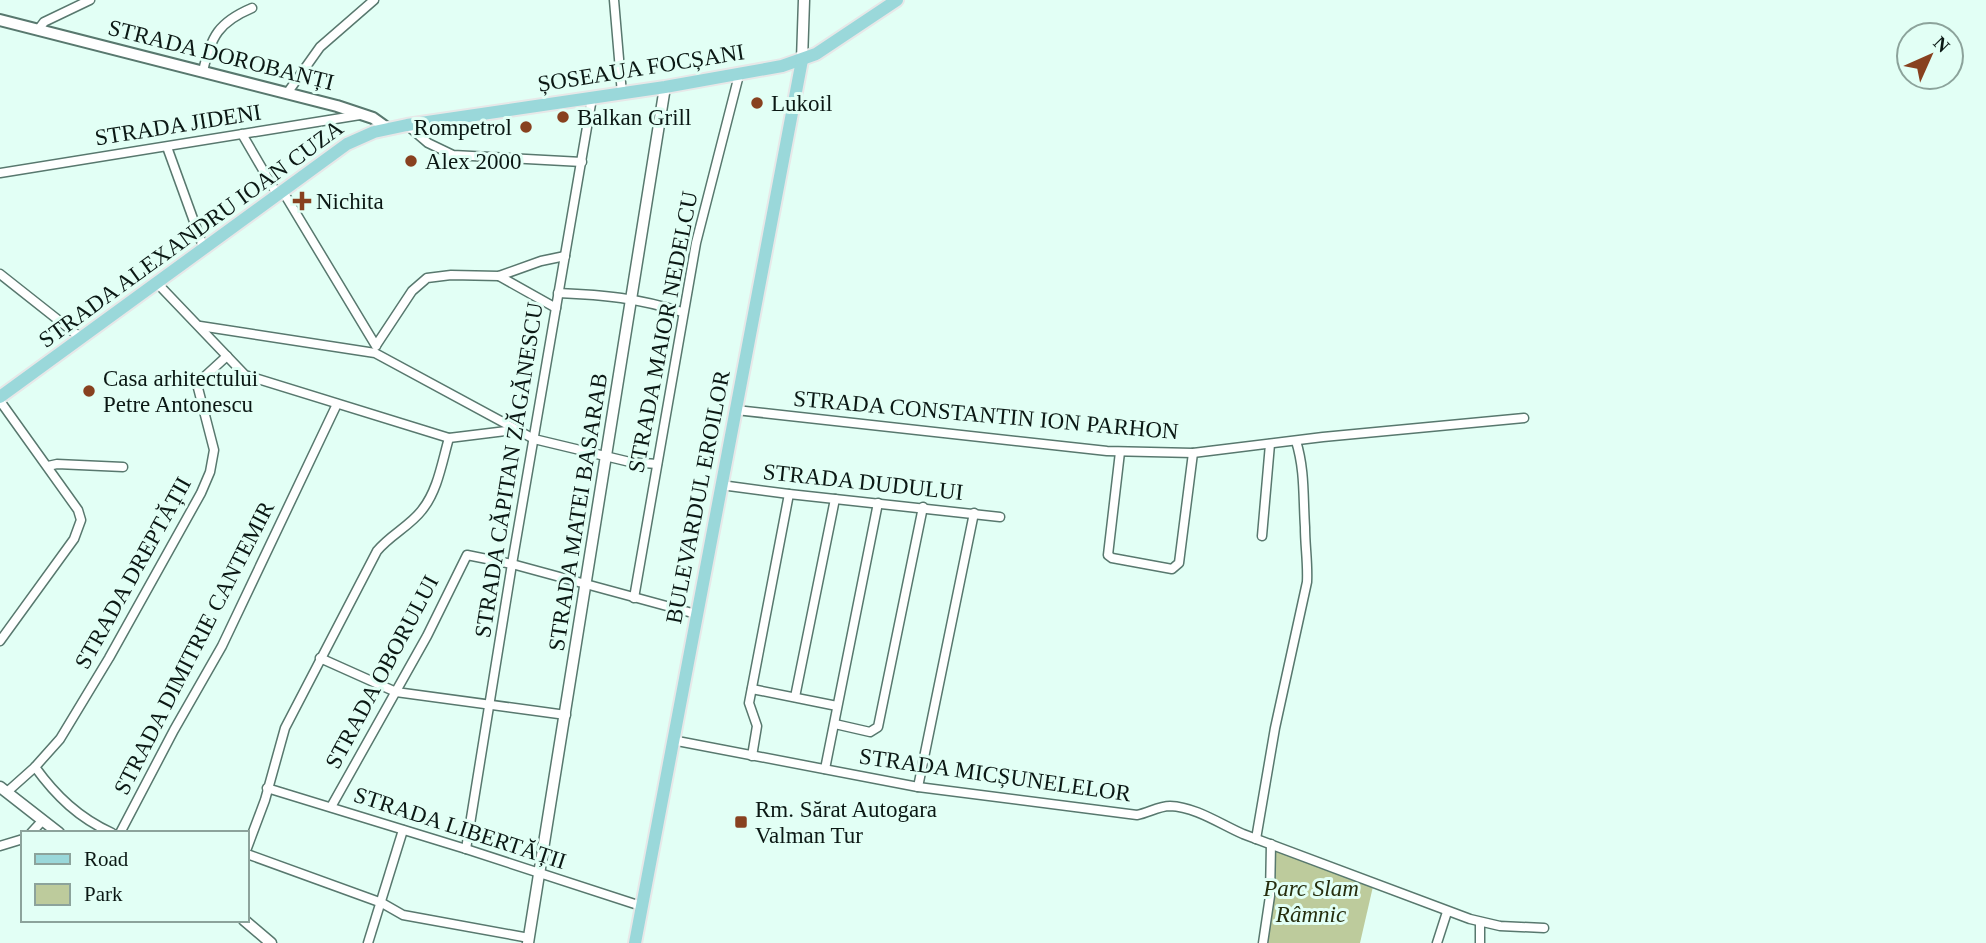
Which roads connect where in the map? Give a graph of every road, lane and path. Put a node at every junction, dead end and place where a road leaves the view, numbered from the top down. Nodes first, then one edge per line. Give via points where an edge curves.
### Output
1 (90, 0) edge
2 (374, 0) edge
3 (614, 0) edge
4 (804, 0) edge
5 (897, 0) edge
6 (252, 8) dead end
7 (0, 20) edge
8 (38, 30) junction
9 (802, 60) junction
10 (203, 71) junction
11 (739, 75) junction
12 (664, 88) junction
13 (289, 92) junction
14 (622, 94) junction
15 (592, 98) junction
16 (362, 114) junction
17 (407, 125) junction
18 (387, 128) junction
19 (374, 132) joint
20 (242, 134) junction
21 (167, 147) junction
22 (582, 162) junction
23 (0, 173) edge
24 (280, 192) junction
25 (204, 249) junction
26 (565, 256) junction
27 (0, 274) edge
28 (499, 275) junction
29 (157, 283) junction
30 (558, 293) junction
31 (630, 298) junction
32 (556, 308) junction
33 (682, 312) junction
34 (200, 326) junction
35 (81, 338) junction
36 (376, 349) junction
37 (227, 356) junction
38 (0, 399) edge
39 (337, 404) junction
40 (736, 410) junction
41 (1524, 418) dead end
42 (514, 430) junction
43 (449, 438) junction
44 (534, 439) junction
45 (1296, 441) junction
46 (1270, 444) junction
47 (1120, 452) junction
48 (1193, 453) junction
49 (606, 456) junction
50 (657, 464) junction
51 (48, 466) junction
52 (123, 467) dead end
53 (721, 485) junction
54 (789, 495) junction
55 (835, 499) junction
56 (878, 503) junction
57 (923, 508) junction
58 (974, 513) junction
59 (1000, 517) dead end
60 (1262, 536) dead end
61 (512, 564) junction
62 (586, 584) junction
63 (634, 598) junction
64 (696, 614) junction
65 (0, 641) edge
66 (320, 658) junction
67 (752, 689) junction
68 (396, 692) junction
69 (795, 697) junction
70 (491, 704) junction
71 (838, 706) junction
72 (566, 715) junction
73 (835, 724) junction
74 (671, 740) junction
75 (752, 756) junction
76 (36, 767) junction
77 (825, 769) junction
78 (918, 787) junction
79 (267, 788) junction
80 (3, 789) edge
81 (331, 807) junction
82 (43, 820) junction
83 (403, 830) junction
84 (33, 831) edge
85 (57, 831) edge
86 (108, 831) edge
87 (121, 831) edge
88 (1256, 839) junction
89 (21, 840) edge
90 (1271, 844) junction
91 (248, 845) edge
92 (0, 846) edge
93 (466, 849) junction
94 (248, 854) edge
95 (540, 873) junction
96 (382, 903) junction
97 (641, 906) junction
98 (1447, 912) junction
99 (246, 922) edge
100 (1480, 922) junction
101 (1544, 928) dead end
102 (529, 941) edge
103 (271, 943) edge
104 (368, 943) edge
105 (635, 943) edge
106 (1263, 943) edge
107 (1437, 943) edge
108 (1479, 943) edge

1 - 8 street via 44,22
2 - 13 street via 320,47
3 - 14 street
4 - 9 street
5 - 9 main road, ȘOSEAUA FOCȘANI
6 - 10 street via 218,30
7 - 8 main road, STRADA DOROBANȚI
8 - 10 main road, STRADA DOROBANȚI
9 - 11 main road, ȘOSEAUA FOCȘANI
9 - 40 main road, BULEVARDUL EROILOR
10 - 13 main road, STRADA DOROBANȚI
11 - 12 main road, ȘOSEAUA FOCȘANI
11 - 33 street, STRADA MAIOR NEDELCU
12 - 14 main road, ȘOSEAUA FOCȘANI
12 - 31 street, STRADA MATEI BASARAB
13 - 16 main road, STRADA DOROBANȚI
14 - 15 main road, ȘOSEAUA FOCȘANI
15 - 17 main road, ȘOSEAUA FOCȘANI
15 - 22 street, STRADA CĂPITAN ZĂGĂNESCU
16 - 18 main road, STRADA DOROBANȚI
16 - 20 street, STRADA JIDENI
17 - 18 main road, ȘOSEAUA FOCȘANI
17 - 22 street via 428,143 453,155
18 - 19 main road, ȘOSEAUA FOCȘANI
19 - 24 main road, STRADA ALEXANDRU IOAN CUZA via 348,144
20 - 21 street, STRADA JIDENI
20 - 24 street
21 - 23 street, STRADA JIDENI
21 - 25 street
22 - 26 street, STRADA CĂPITAN ZĂGĂNESCU
24 - 25 main road, STRADA ALEXANDRU IOAN CUZA
24 - 36 street
25 - 29 main road, STRADA ALEXANDRU IOAN CUZA
26 - 28 street
26 - 30 street, STRADA CĂPITAN ZĂGĂNESCU
27 - 35 street
28 - 32 street
28 - 36 street via 427,278 412,291
29 - 34 street
29 - 35 main road, STRADA ALEXANDRU IOAN CUZA
30 - 31 street
30 - 32 street, STRADA CĂPITAN ZĂGĂNESCU
31 - 33 street
31 - 49 street, STRADA MATEI BASARAB
32 - 44 street, STRADA CĂPITAN ZĂGĂNESCU
33 - 50 street, STRADA MAIOR NEDELCU
34 - 36 street
34 - 37 street
35 - 38 main road, STRADA ALEXANDRU IOAN CUZA
36 - 42 street
37 - 39 street via 245,375
37 - 76 street, STRADA DREPTĂȚII via 198,387 214,450 201,493 109,658 60,739
38 - 51 street
39 - 43 street
39 - 87 street, STRADA DIMITRIE CANTEMIR via 222,646
40 - 47 street, STRADA CONSTANTIN ION PARHON
40 - 53 main road, BULEVARDUL EROILOR
41 - 45 street, STRADA CONSTANTIN ION PARHON
42 - 43 street
42 - 44 street
43 - 66 street via 428,502 377,551
44 - 49 street
44 - 61 street, STRADA CĂPITAN ZĂGĂNESCU
45 - 46 street, STRADA CONSTANTIN ION PARHON
45 - 88 street via 1303,463 1307,582
46 - 48 street, STRADA CONSTANTIN ION PARHON
46 - 60 street
47 - 48 street, STRADA CONSTANTIN ION PARHON
47 - 48 street via 1108,555 1172,569 1179,563
49 - 50 street
49 - 62 street, STRADA MATEI BASARAB
50 - 63 street, STRADA MAIOR NEDELCU
51 - 52 street
51 - 65 street via 78,510 80,527
53 - 54 street, STRADA DUDULUI
53 - 64 main road, BULEVARDUL EROILOR
54 - 55 street, STRADA DUDULUI
54 - 67 street
55 - 56 street, STRADA DUDULUI
55 - 69 street
56 - 57 street, STRADA DUDULUI
56 - 71 street
57 - 58 street, STRADA DUDULUI
57 - 73 street via 878,727 870,732
58 - 59 street, STRADA DUDULUI
58 - 78 street
61 - 62 street
61 - 68 street, STRADA OBORULUI via 467,555
61 - 70 street, STRADA CĂPITAN ZĂGĂNESCU
62 - 63 street
62 - 72 street, STRADA MATEI BASARAB
63 - 64 street
64 - 74 main road, BULEVARDUL EROILOR
66 - 68 street
66 - 79 street via 285,728
67 - 69 street
67 - 75 street via 749,702 757,726
68 - 70 street
68 - 81 street, STRADA OBORULUI
69 - 71 street
70 - 72 street
70 - 93 street, STRADA CĂPITAN ZĂGĂNESCU
71 - 73 street
72 - 95 street, STRADA MATEI BASARAB
73 - 77 street
74 - 75 street, STRADA MICȘUNELELOR
74 - 97 main road, BULEVARDUL EROILOR
75 - 77 street, STRADA MICȘUNELELOR
76 - 80 street, STRADA DREPTĂȚII
76 - 86 street via 63,801
77 - 78 street, STRADA MICȘUNELELOR
78 - 88 street, STRADA MICȘUNELELOR via 1137,816 1169,806 1198,812
79 - 81 street, STRADA LIBERTĂȚII
79 - 91 street
80 - 82 street
81 - 83 street, STRADA LIBERTĂȚII
82 - 84 street
82 - 85 street
83 - 93 street, STRADA LIBERTĂȚII
83 - 96 street
88 - 90 street, STRADA MICȘUNELELOR
89 - 92 street
90 - 98 street, STRADA MICȘUNELELOR
90 - 106 street
93 - 95 street, STRADA LIBERTĂȚII
94 - 96 street
95 - 97 street, STRADA LIBERTĂȚII
95 - 102 street, STRADA MATEI BASARAB
96 - 102 street via 403,915
96 - 104 street
97 - 105 main road, BULEVARDUL EROILOR
98 - 100 street, STRADA MICȘUNELELOR
98 - 107 street
99 - 103 street
100 - 101 street, STRADA MICȘUNELELOR
100 - 108 street

